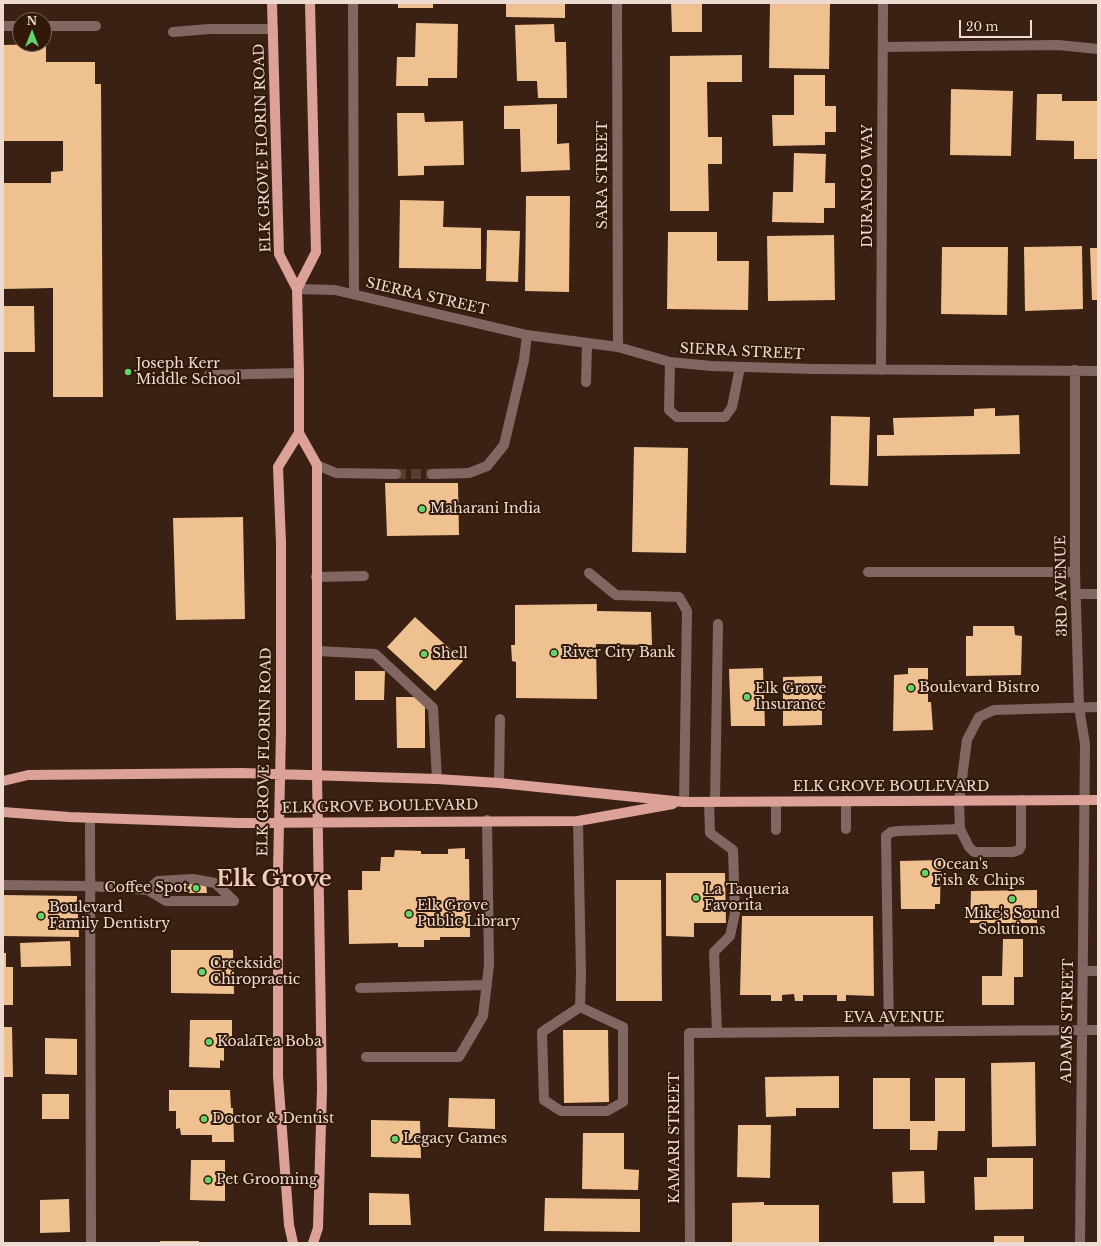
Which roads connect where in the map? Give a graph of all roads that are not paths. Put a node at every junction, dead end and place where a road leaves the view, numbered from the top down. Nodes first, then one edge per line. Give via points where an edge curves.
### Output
1 (272, 3) edge
2 (310, 3) edge
3 (353, 3) edge
4 (616, 3) edge
5 (883, 3) edge
6 (52, 26) edge
7 (96, 26) dead end
8 (273, 29) junction
9 (173, 32) dead end
10 (882, 47) junction
11 (1098, 49) edge
12 (297, 289) junction
13 (354, 294) junction
14 (527, 335) junction
15 (587, 344) junction
16 (618, 347) junction
17 (670, 362) junction
18 (740, 367) junction
19 (881, 370) junction
20 (1075, 370) junction
21 (1098, 371) edge
22 (299, 373) junction
23 (209, 374) dead end
24 (586, 382) dead end
25 (299, 433) junction
26 (317, 466) junction
27 (396, 474) tunnel mouth
28 (432, 474) tunnel mouth
29 (868, 572) dead end
30 (1075, 572) junction
31 (589, 573) dead end
32 (316, 576) junction
33 (364, 576) dead end
34 (1076, 594) junction
35 (1098, 594) edge
36 (718, 624) dead end
37 (318, 651) junction
38 (1079, 707) junction
39 (1098, 707) edge
40 (500, 719) dead end
41 (279, 774) junction
42 (317, 776) junction
43 (437, 779) junction
44 (3, 781) edge
45 (499, 783) junction
46 (1021, 800) junction
47 (1084, 800) junction
48 (1098, 800) edge
49 (960, 801) junction
50 (684, 802) junction
51 (712, 802) junction
52 (776, 802) junction
53 (846, 802) junction
54 (3, 812) edge
55 (90, 818) junction
56 (487, 820) junction
57 (578, 821) junction
58 (278, 822) junction
59 (318, 822) junction
60 (846, 829) dead end
61 (960, 829) junction
62 (776, 830) dead end
63 (3, 885) edge
64 (90, 886) junction
65 (148, 890) junction
66 (1083, 971) junction
67 (1098, 971) edge
68 (487, 985) junction
69 (360, 988) dead end
70 (580, 1007) junction
71 (1082, 1030) junction
72 (1098, 1030) edge
73 (889, 1032) junction
74 (689, 1033) joint
75 (717, 1033) junction
76 (366, 1057) dead end
77 (91, 1243) edge
78 (293, 1243) edge
79 (313, 1243) edge
80 (690, 1243) edge
81 (1080, 1243) edge

1 - 8 main road, ELK GROVE FLORIN ROAD
2 - 12 main road, ELK GROVE FLORIN ROAD via 316,252
3 - 13 street
4 - 16 street, SARA STREET
5 - 10 street, DURANGO WAY
6 - 7 street
8 - 9 street
8 - 12 main road, ELK GROVE FLORIN ROAD via 279,254
10 - 11 street via 1058,45
10 - 19 street, DURANGO WAY
12 - 13 street, SIERRA STREET via 335,290
12 - 22 main road, ELK GROVE FLORIN ROAD
13 - 14 street, SIERRA STREET
14 - 15 street, SIERRA STREET
14 - 28 street via 524,360 504,444 487,466 469,473
15 - 16 street, SIERRA STREET
15 - 24 street
16 - 17 street, SIERRA STREET
17 - 18 street, SIERRA STREET
17 - 18 street via 669,410 677,417 725,417 732,407
18 - 19 street, SIERRA STREET
19 - 20 street, SIERRA STREET
20 - 21 street, SIERRA STREET
20 - 30 street, 3RD AVENUE
22 - 23 street
22 - 25 main road, ELK GROVE FLORIN ROAD
25 - 26 main road, ELK GROVE FLORIN ROAD
25 - 41 main road, ELK GROVE FLORIN ROAD via 278,467 281,543
26 - 27 street via 336,473
26 - 32 main road, ELK GROVE FLORIN ROAD
29 - 30 street
30 - 34 street, 3RD AVENUE
31 - 50 street via 616,595 679,597 687,611
32 - 33 street
32 - 37 main road, ELK GROVE FLORIN ROAD
34 - 35 street
34 - 38 street, 3RD AVENUE
36 - 51 street
37 - 42 main road, ELK GROVE FLORIN ROAD
37 - 43 street via 375,654 433,708
38 - 39 street
38 - 47 street, 3RD AVENUE via 1085,744
38 - 49 street via 994,710 979,717 967,740
40 - 45 street
41 - 42 main road, ELK GROVE BOULEVARD
41 - 44 main road, ELK GROVE BOULEVARD via 28,775
41 - 58 main road, ELK GROVE FLORIN ROAD
42 - 43 main road, ELK GROVE BOULEVARD
42 - 59 main road, ELK GROVE FLORIN ROAD
43 - 45 main road, ELK GROVE BOULEVARD
45 - 50 main road, ELK GROVE BOULEVARD
46 - 47 main road, ELK GROVE BOULEVARD
46 - 49 main road, ELK GROVE BOULEVARD
46 - 61 street via 1019,850 974,852
47 - 48 main road, ELK GROVE BOULEVARD
47 - 66 street, ADAMS STREET
49 - 53 main road, ELK GROVE BOULEVARD
49 - 61 street
50 - 51 main road, ELK GROVE BOULEVARD
50 - 57 main road, ELK GROVE BOULEVARD
51 - 52 main road, ELK GROVE BOULEVARD
51 - 75 street via 710,833 733,850 735,912 730,936 714,952
52 - 53 main road, ELK GROVE BOULEVARD
52 - 62 street
53 - 60 street
54 - 55 main road, ELK GROVE BOULEVARD
55 - 58 main road, ELK GROVE BOULEVARD
55 - 64 street
56 - 57 main road, ELK GROVE BOULEVARD
56 - 59 main road, ELK GROVE BOULEVARD
56 - 68 street
57 - 70 street
58 - 59 main road, ELK GROVE BOULEVARD
58 - 78 main road, ELK GROVE FLORIN ROAD via 278,1076 288,1225
59 - 79 main road, ELK GROVE FLORIN ROAD via 322,1111 318,1228
61 - 73 street via 899,831 886,836
63 - 64 street
64 - 65 street
64 - 77 street
65 - 65 street via 166,901 234,901 215,883 193,879 158,881
66 - 67 street
66 - 71 street, ADAMS STREET
68 - 69 street
68 - 76 street via 483,1016 459,1057
70 - 70 street via 623,1027 623,1102 607,1110 561,1111 544,1100 542,1032
71 - 72 street, EVA AVENUE
71 - 73 street, EVA AVENUE
71 - 81 street, ADAMS STREET
73 - 75 street, EVA AVENUE
74 - 75 street, EVA AVENUE
74 - 80 street, KAMARI STREET

